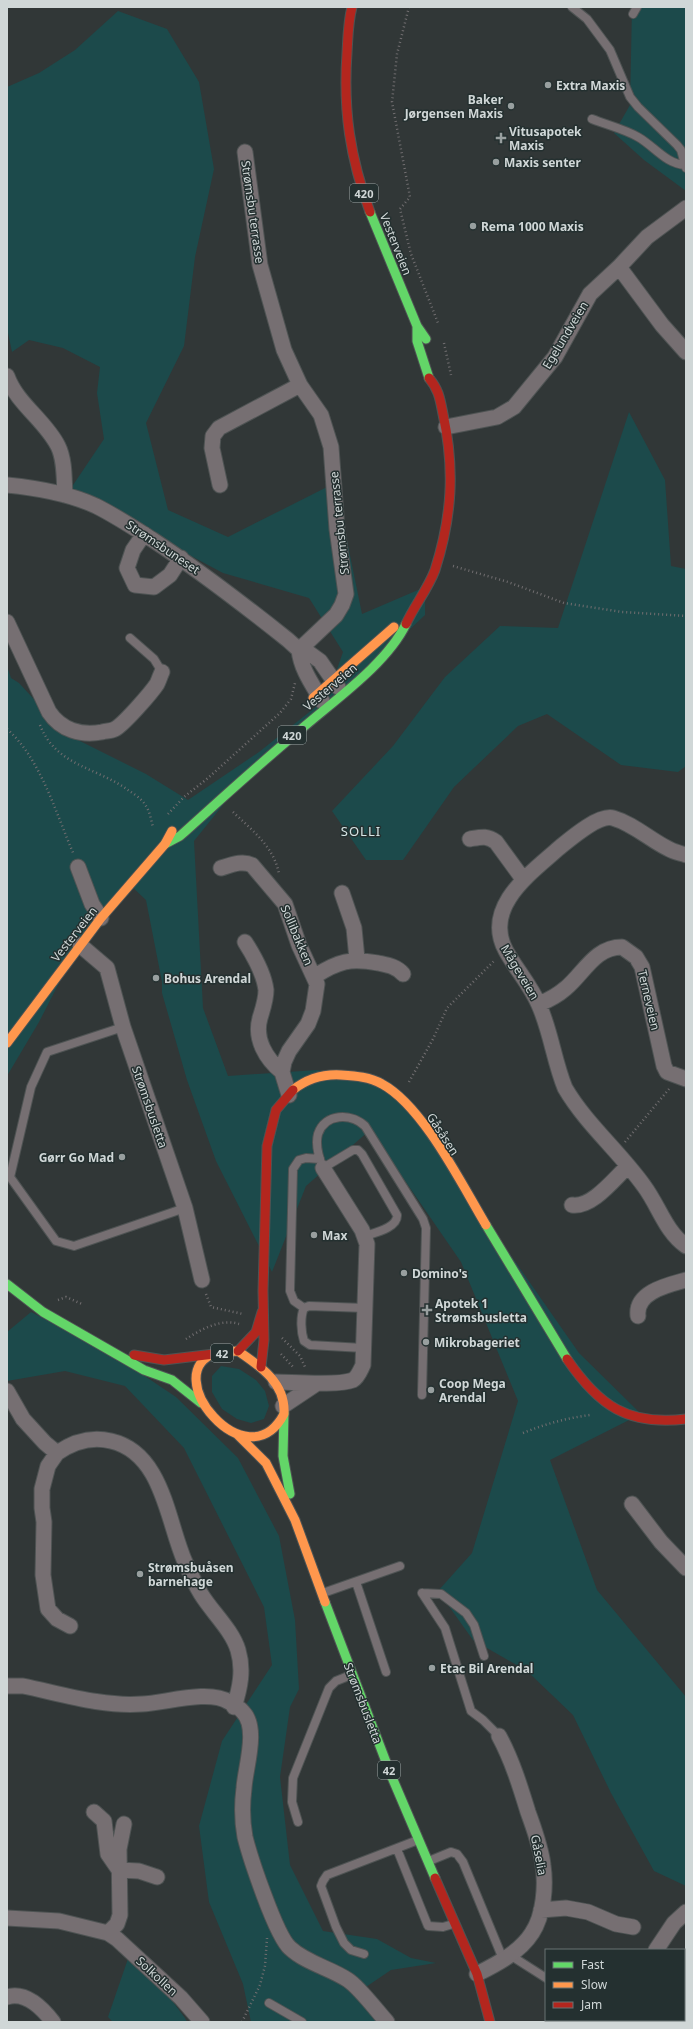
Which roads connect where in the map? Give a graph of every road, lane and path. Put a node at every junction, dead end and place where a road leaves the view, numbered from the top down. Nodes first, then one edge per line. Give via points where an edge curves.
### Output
1 (352, 7) edge
2 (410, 7) edge
3 (572, 7) edge
4 (359, 19) dead end
5 (347, 51) junction
6 (592, 119) dead end
7 (245, 152) dead end
8 (686, 166) edge
9 (686, 208) edge
10 (619, 267) junction
11 (417, 326) junction
12 (440, 327) dead end
13 (444, 342) dead end
14 (431, 348) dead end
15 (686, 352) edge
16 (438, 372) dead end
17 (7, 376) edge
18 (453, 382) dead end
19 (300, 385) junction
20 (437, 387) junction
21 (446, 427) junction
22 (7, 485) edge
23 (220, 485) dead end
24 (65, 495) junction
25 (144, 534) junction
26 (181, 558) junction
27 (449, 564) dead end
28 (686, 616) edge
29 (408, 617) junction
30 (7, 628) edge
31 (130, 638) dead end
32 (299, 650) junction
33 (162, 672) joint
34 (333, 680) junction
35 (341, 693) junction
36 (317, 694) junction
37 (306, 704) dead end
38 (325, 706) junction
39 (7, 730) edge
40 (232, 811) dead end
41 (178, 823) dead end
42 (470, 839) dead end
43 (165, 844) junction
44 (686, 855) edge
45 (78, 867) joint
46 (221, 868) dead end
47 (280, 875) dead end
48 (523, 879) junction
49 (342, 893) dead end
50 (101, 918) junction
51 (246, 942) dead end
52 (80, 945) junction
53 (506, 950) junction
54 (357, 959) junction
55 (403, 974) dead end
56 (315, 976) junction
57 (539, 1004) junction
58 (123, 1027) junction
59 (7, 1043) edge
60 (282, 1072) junction
61 (683, 1078) edge
62 (406, 1085) dead end
63 (288, 1095) junction
64 (617, 1151) junction
65 (322, 1163) junction
66 (628, 1166) junction
67 (572, 1205) dead end
68 (185, 1208) junction
69 (365, 1236) junction
70 (686, 1246) edge
71 (202, 1280) joint
72 (686, 1280) edge
73 (7, 1284) edge
74 (66, 1297) dead end
75 (54, 1302) dead end
76 (82, 1304) dead end
77 (60, 1306) dead end
78 (304, 1308) junction
79 (365, 1308) junction
80 (263, 1311) junction
81 (244, 1314) dead end
82 (638, 1316) dead end
83 (245, 1326) dead end
84 (280, 1336) dead end
85 (181, 1344) dead end
86 (102, 1345) junction
87 (363, 1348) junction
88 (276, 1349) dead end
89 (238, 1351) junction
90 (214, 1354) junction
91 (261, 1367) junction
92 (301, 1370) dead end
93 (298, 1374) dead end
94 (276, 1382) junction
95 (316, 1384) junction
96 (7, 1391) edge
97 (422, 1395) dead end
98 (204, 1407) junction
99 (614, 1408) junction
100 (284, 1409) junction
101 (686, 1419) edge
102 (523, 1433) dead end
103 (237, 1434) junction
104 (57, 1453) junction
105 (632, 1504) dead end
106 (295, 1520) junction
107 (400, 1566) dead end
108 (686, 1568) edge
109 (356, 1582) junction
110 (322, 1593) junction
111 (70, 1626) dead end
112 (484, 1656) dead end
113 (386, 1672) dead end
114 (352, 1675) junction
115 (7, 1686) edge
116 (234, 1706) junction
117 (499, 1736) joint
118 (94, 1812) dead end
119 (298, 1822) dead end
120 (124, 1824) dead end
121 (419, 1840) junction
122 (397, 1849) junction
123 (428, 1861) junction
124 (119, 1870) junction
125 (157, 1877) dead end
126 (541, 1910) junction
127 (686, 1912) edge
128 (7, 1918) edge
129 (455, 1923) junction
130 (276, 1925) junction
131 (633, 1927) dead end
132 (108, 1933) junction
133 (657, 1949) edge
134 (364, 1954) dead end
135 (507, 1957) junction
136 (477, 1974) junction
137 (545, 1977) edge
138 (7, 1997) edge
139 (269, 2002) dead end
140 (490, 2020) edge
141 (53, 2022) edge
142 (202, 2022) edge
143 (242, 2022) edge
144 (302, 2022) edge
145 (387, 2022) edge

1 - 5 main road, Vesterveien / 420
2 - 12 path via 397,54 392,102 410,197 400,210 410,254
3 - 8 lane via 587,19 610,50 630,96 677,145
4 - 5 main road, Vesterveien / 420
5 - 11 main road, Vesterveien / 420 via 345,90 351,149 366,202
6 - 8 lane via 638,137 670,161
7 - 19 street, Strømsbu terrasse via 260,265 284,350
9 - 10 street, Egelundveien via 647,237
10 - 15 street via 662,325
10 - 21 street, Egelundveien via 590,294 555,357 514,407 497,417
11 - 14 main road, Vesterveien / 420
11 - 20 main road, Vesterveien / 420 via 418,341 429,378
13 - 18 path
16 - 20 main road, Vesterveien / 420 via 440,380
17 - 24 street via 15,392 59,447
19 - 23 street via 220,428 213,436 212,448
19 - 32 street, Strømsbu terrasse via 321,415 331,447 337,529 346,594 336,615
20 - 21 main road, Vesterveien / 420
21 - 29 main road, Vesterveien / 420 via 452,479 447,528 434,572
22 - 24 street, Strømsbuneset via 32,487
24 - 25 street, Strømsbuneset via 95,506
25 - 26 street, Strømsbuneset
25 - 26 street via 133,550 126,568 135,585 154,587 170,575
26 - 32 street, Strømsbuneset
27 - 28 path via 564,603 622,612
29 - 34 main road, Vesterveien / 420
29 - 35 main road, Vesterveien / 420 via 394,645 375,665
30 - 33 street via 55,721 81,733 94,734 114,729 157,683
31 - 33 lane via 154,659
32 - 34 street, Strømsbuneset via 320,661
32 - 36 street via 305,673
34 - 35 street, Strømsbuneset
34 - 36 main road, Vesterveien / 420
35 - 38 main road, Vesterveien / 420
36 - 37 main road, Vesterveien / 420
36 - 38 street
38 - 43 main road, Vesterveien / 420 via 180,836
39 - 45 path via 20,740 37,767
40 - 47 path via 264,842 277,860
41 - 43 main road, Vesterveien / 420
42 - 48 street via 485,836 491,838
43 - 50 main road, Vesterveien / 420
44 - 48 street, Mågeveien via 669,849 613,818 605,818 569,840
45 - 50 street via 92,904
46 - 56 street, Sollibakken via 235,863 246,862 252,865 285,904 299,945
48 - 53 street, Mågeveien via 514,890 500,923 500,936
49 - 54 street via 354,928
50 - 52 main road, Vesterveien / 420
51 - 60 street via 266,989 266,999 258,1026 260,1040 264,1054
52 - 58 street, Strømsbusletta via 107,968
52 - 59 main road, Vesterveien / 420
53 - 57 street, Mågeveien
53 - 62 path via 447,1008 416,1073
54 - 55 street, Sollibakken via 389,965
54 - 56 street, Sollibakken via 335,964
56 - 60 street, Sollibakken via 317,995 313,1011 308,1024 289,1051
57 - 61 street, Terneveien via 566,988 605,950 622,947 636,957 642,968 661,1058 667,1072
57 - 64 street, Mågeveien via 565,1088 572,1100
58 - 68 street, Strømsbusletta
58 - 68 lane via 48,1052 31,1086 10,1177 56,1241 74,1246
60 - 63 street
61 - 64 path
63 - 80 main road, Gåsåsen via 273,1118 267,1152
63 - 99 main road, Gåsåsen via 297,1087 319,1076 334,1075 365,1078 394,1090 432,1136 576,1371 596,1394
64 - 66 street, Mågeveien
65 - 69 street
65 - 69 lane via 358,1150 398,1215 398,1219 390,1226
65 - 78 lane via 306,1158 299,1160 293,1169 290,1292 294,1301
65 - 97 lane via 318,1135 322,1126 342,1116 358,1120 365,1126 423,1219 427,1235
66 - 67 street via 588,1203
66 - 70 street, Mågeveien via 645,1187 670,1231
68 - 71 street, Strømsbusletta
69 - 79 street
71 - 81 path via 212,1307
72 - 82 street via 663,1286 647,1295 639,1303
73 - 86 main road, 42 via 43,1312
74 - 76 path
75 - 77 path
78 - 79 lane
78 - 87 lane via 304,1342 310,1345
79 - 87 street
80 - 89 main road, Gåsåsen via 256,1332
80 - 91 main road, Gåsåsen
83 - 85 path via 233,1322 204,1328
84 - 92 path via 300,1356 305,1366
86 - 90 main road, 42 via 150,1360 175,1361
86 - 98 main road, 42 via 144,1370 172,1380
87 - 95 street via 363,1365 358,1376 346,1382
88 - 93 path
89 - 90 main road, 42
89 - 91 main road, 42
90 - 98 main road, 42 via 198,1368 194,1383
91 - 94 main road, 42
94 - 95 street
94 - 100 main road, 42
95 - 100 street
96 - 104 street via 23,1419
98 - 103 main road, 42 via 218,1422
99 - 101 main road, Gåsåsen via 637,1419
99 - 102 path via 594,1415 570,1417
100 - 103 main road, 42 via 274,1430 257,1436
100 - 106 main road, Strømsbusletta / 42 via 283,1456
103 - 106 main road, Strømsbusletta / 42 via 266,1463
104 - 111 street via 48,1466 42,1488 43,1576 48,1609 57,1619
104 - 116 street via 70,1444 104,1439 122,1443 146,1464 162,1494 184,1560 201,1594 238,1650 241,1672
105 - 108 street via 661,1542
106 - 110 main road, Strømsbusletta / 42
107 - 109 lane
109 - 110 lane
109 - 113 lane
110 - 114 main road, Strømsbusletta / 42
112 - 117 lane via 474,1625 466,1614 441,1594 422,1593 445,1628 471,1711
114 - 119 lane via 336,1681 329,1688 293,1778 292,1802
114 - 121 main road, Strømsbusletta / 42
115 - 116 street via 23,1686 121,1704 208,1696
116 - 130 street via 244,1712 251,1741 244,1787 245,1837
117 - 126 street, Gåselia via 522,1792 543,1864
118 - 124 street via 104,1821 108,1854
120 - 124 street via 119,1849
121 - 122 lane
121 - 123 main road, Strømsbusletta / 42
122 - 129 lane via 428,1926 443,1928
122 - 134 lane via 327,1875 322,1881 323,1894 344,1943 351,1950
123 - 129 main road, Strømsbusletta / 42
123 - 135 lane via 451,1852 457,1854
124 - 125 street via 139,1871
124 - 132 street via 120,1915 117,1924
126 - 131 street via 566,1908 588,1912 616,1924
126 - 135 street, Gåselia via 533,1932
127 - 133 street via 674,1923
128 - 132 street, Solkollen via 59,1921
129 - 136 main road, Strømsbusletta / 42
130 - 143 path via 268,1929 265,1966 260,1985
130 - 145 street via 289,1948 349,1980
132 - 142 street, Solkollen via 181,1998
135 - 136 street, Gåselia
135 - 137 lane
136 - 140 main road, Strømsbusletta / 42
138 - 141 street via 21,1997 33,2002
139 - 144 lane

